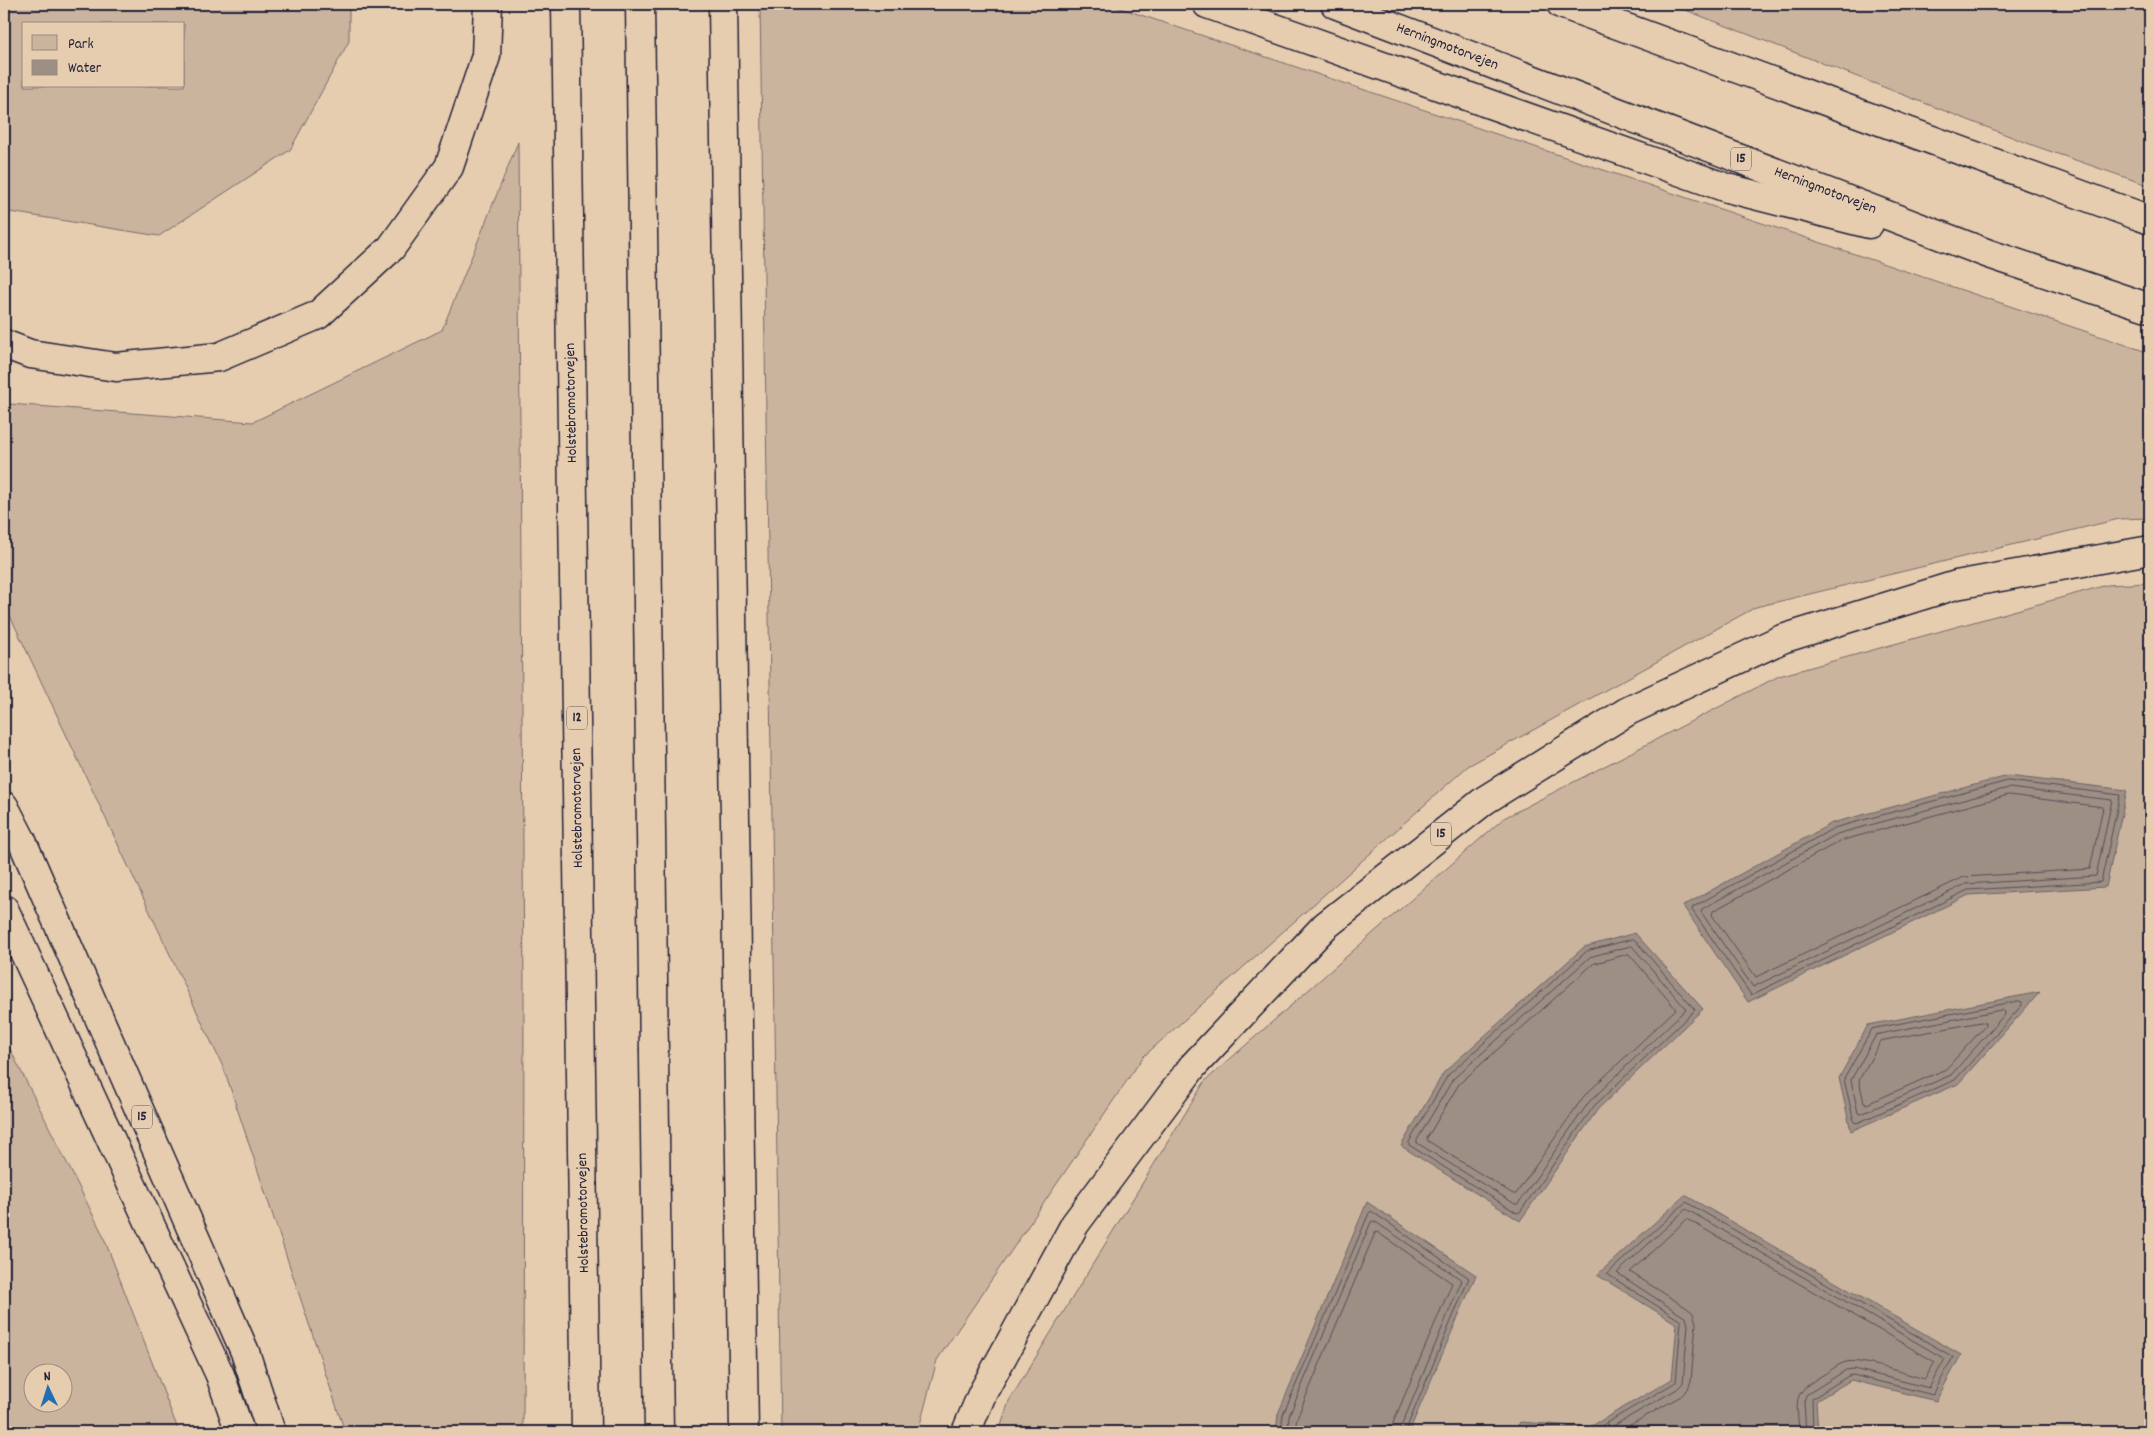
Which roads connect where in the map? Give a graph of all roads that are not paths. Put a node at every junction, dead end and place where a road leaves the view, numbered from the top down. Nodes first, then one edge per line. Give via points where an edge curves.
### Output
1 (488, 4) edge
2 (566, 4) edge
3 (640, 4) edge
4 (723, 4) edge
5 (1207, 4) edge
6 (1335, 4) edge
7 (1561, 4) edge
8 (2150, 220) edge
9 (1989, 254) junction
10 (2150, 308) edge
11 (4, 344) edge
12 (2150, 550) edge
13 (4, 806) edge
14 (4, 909) edge
15 (240, 1432) edge
16 (270, 1432) edge
17 (586, 1432) edge
18 (659, 1432) edge
19 (744, 1432) edge
20 (966, 1432) edge

1 - 11 highway via 486,56 449,167 391,248 318,315 219,357 116,367 30,354
2 - 17 highway, Holstebromotorvejen / 12
3 - 18 highway
4 - 19 highway
5 - 9 highway via 1727,188
6 - 9 highway, Herningmotorvejen / 15
7 - 8 highway
9 - 10 highway, Herningmotorvejen / 15
12 - 20 highway, 15 via 1956,585 1782,640 1628,711 1484,800 1325,926 1192,1066 1075,1224 982,1394
13 - 16 highway, 15 via 245,1352
14 - 15 highway via 220,1375

